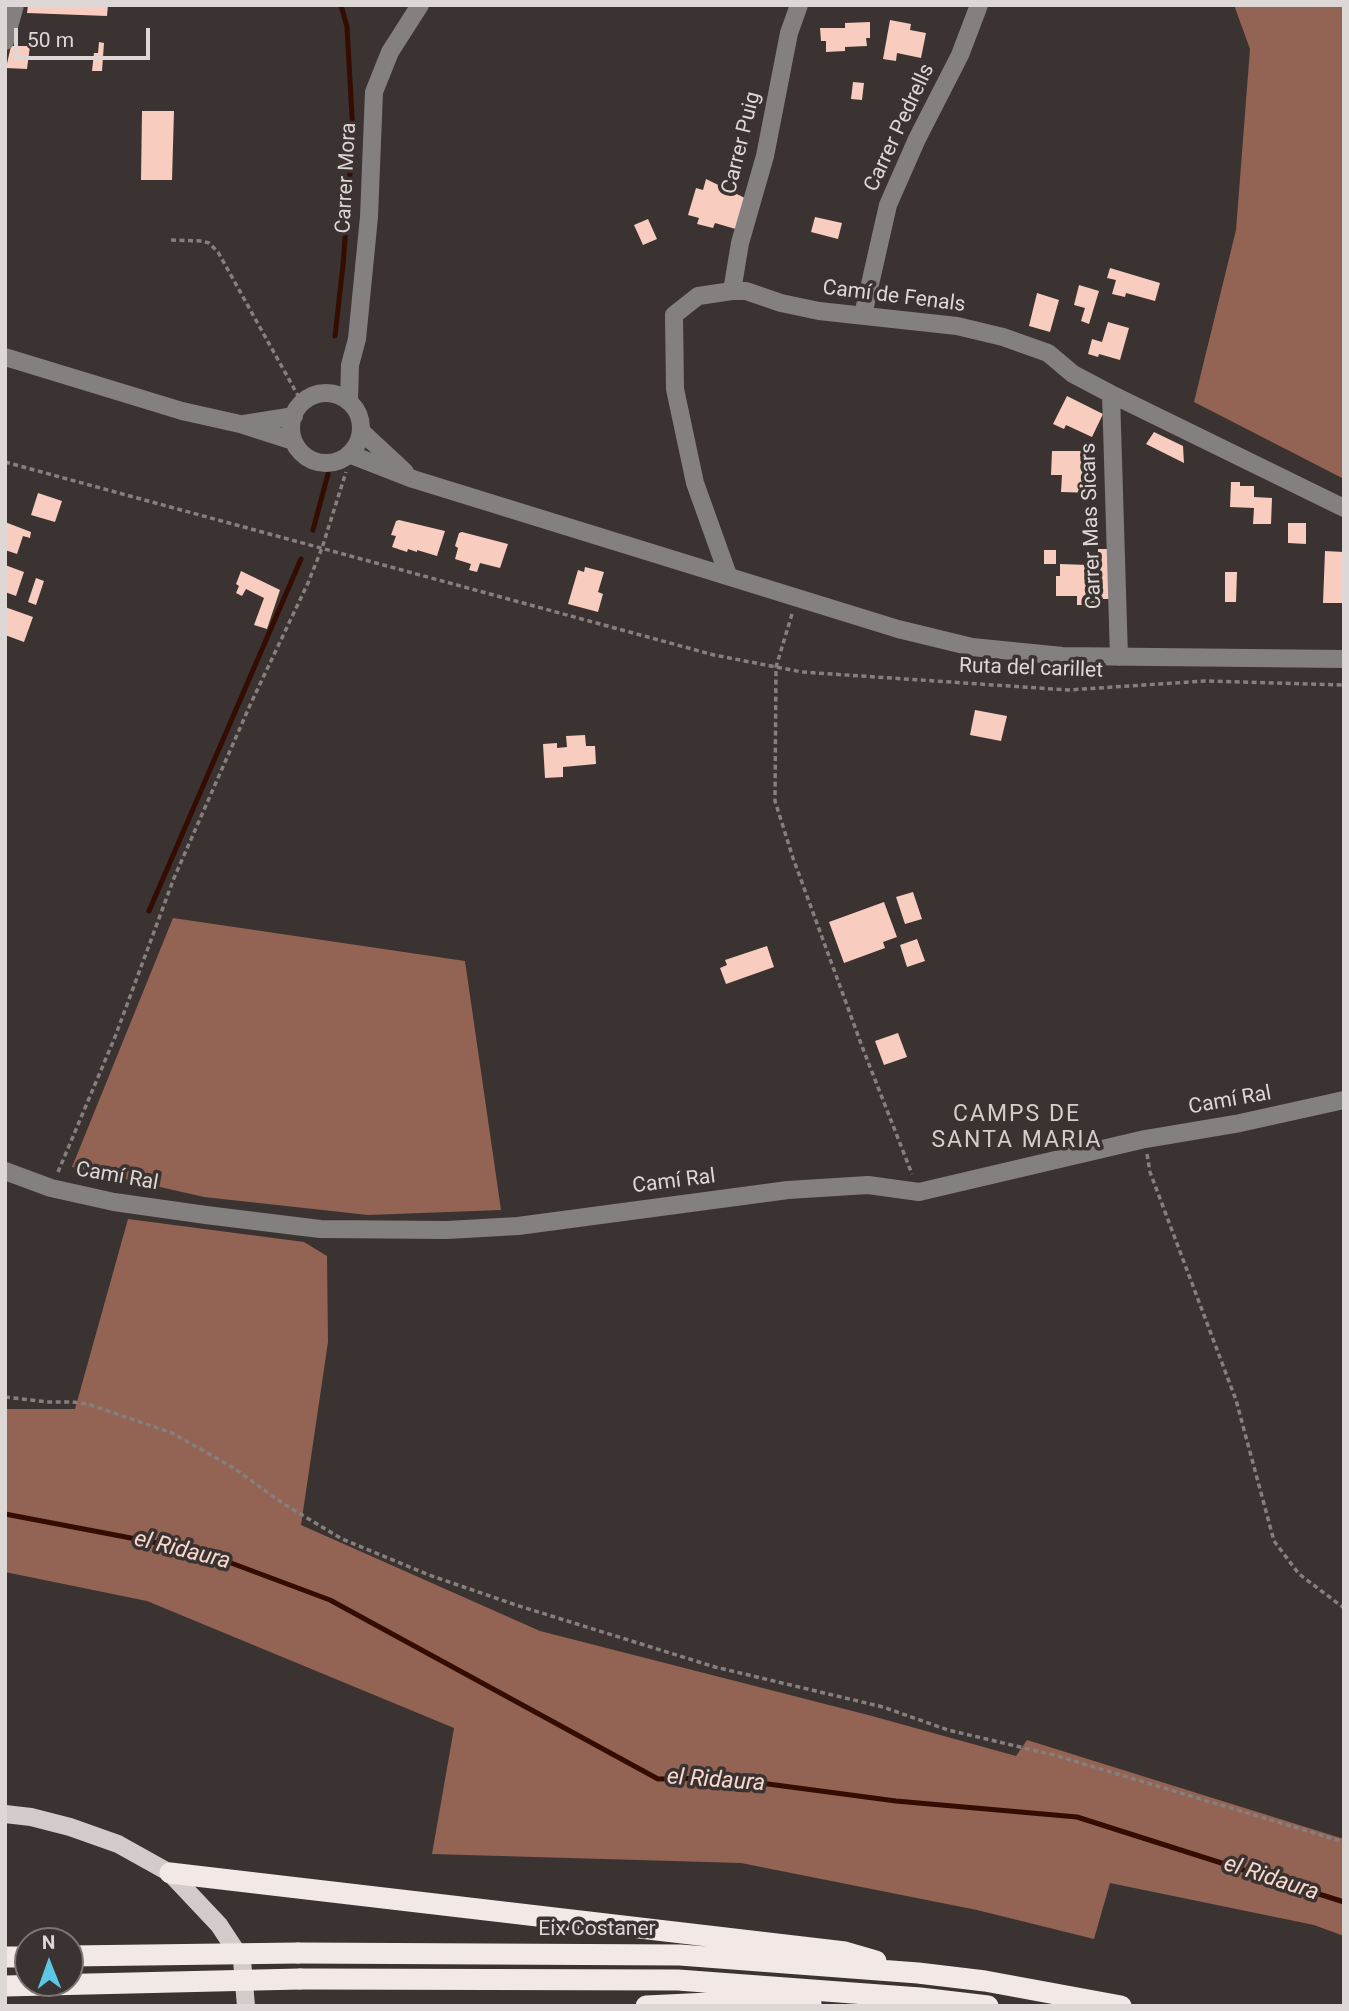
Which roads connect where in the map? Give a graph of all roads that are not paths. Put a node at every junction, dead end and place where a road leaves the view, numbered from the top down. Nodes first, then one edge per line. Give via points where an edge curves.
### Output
1 (15, 5) edge
2 (420, 5) edge
3 (799, 5) edge
4 (979, 5) edge
5 (5, 41) edge
6 (732, 291) junction
7 (863, 314) junction
8 (5, 357) edge
9 (350, 365) junction
10 (321, 394) junction
11 (1111, 394) junction
12 (349, 402) junction
13 (298, 409) junction
14 (240, 424) junction
15 (361, 431) junction
16 (293, 441) junction
17 (345, 457) junction
18 (413, 479) junction
19 (1344, 508) edge
20 (728, 575) junction
21 (1119, 657) junction
22 (1344, 659) edge
23 (1344, 1100) edge
24 (5, 1171) edge
25 (5, 1814) edge
26 (170, 1873) junction
27 (84, 1956) edge
28 (918, 1973) junction
29 (5, 1986) edge
30 (920, 1998) junction
31 (246, 2006) edge
32 (646, 2006) edge
33 (988, 2006) edge
34 (1121, 2006) edge

1 - 5 street
2 - 9 street, Carrer Mora via 390,52 374,92 369,217 357,339
3 - 6 street, Carrer Puig
4 - 7 street, Carrer Pedrells via 888,205
6 - 7 street, Camí de Fenals via 819,311
6 - 20 street, Camí de Fenals via 698,296 674,314 675,389 695,483
7 - 11 street, Camí de Fenals via 1003,337 1048,353 1073,374
8 - 14 street
9 - 10 street
9 - 12 street, Carrer Mora
10 - 12 street
10 - 13 street
11 - 19 street, Camí de Fenals
11 - 21 street, Carrer Mas Sicars
12 - 15 street via 360,418
13 - 14 street
13 - 16 street via 291,426
14 - 16 street
15 - 17 street
15 - 18 street
16 - 17 street via 300,452 322,463
17 - 18 street
18 - 20 street
20 - 21 street via 972,648
21 - 22 street
23 - 24 street, Camí Ral via 1145,1139 919,1192 868,1185 788,1190 518,1226 447,1230 320,1229 206,1215 114,1202 51,1188
25 - 26 main road via 70,1827 118,1844
26 - 28 highway via 845,1952
26 - 31 main road via 219,1925 242,1960
27 - 28 highway, Eix Costaner, bridge via 680,1955
28 - 34 highway, Eix Costaner
29 - 30 highway, bridge via 300,1979 678,1980
30 - 32 highway
30 - 33 highway

